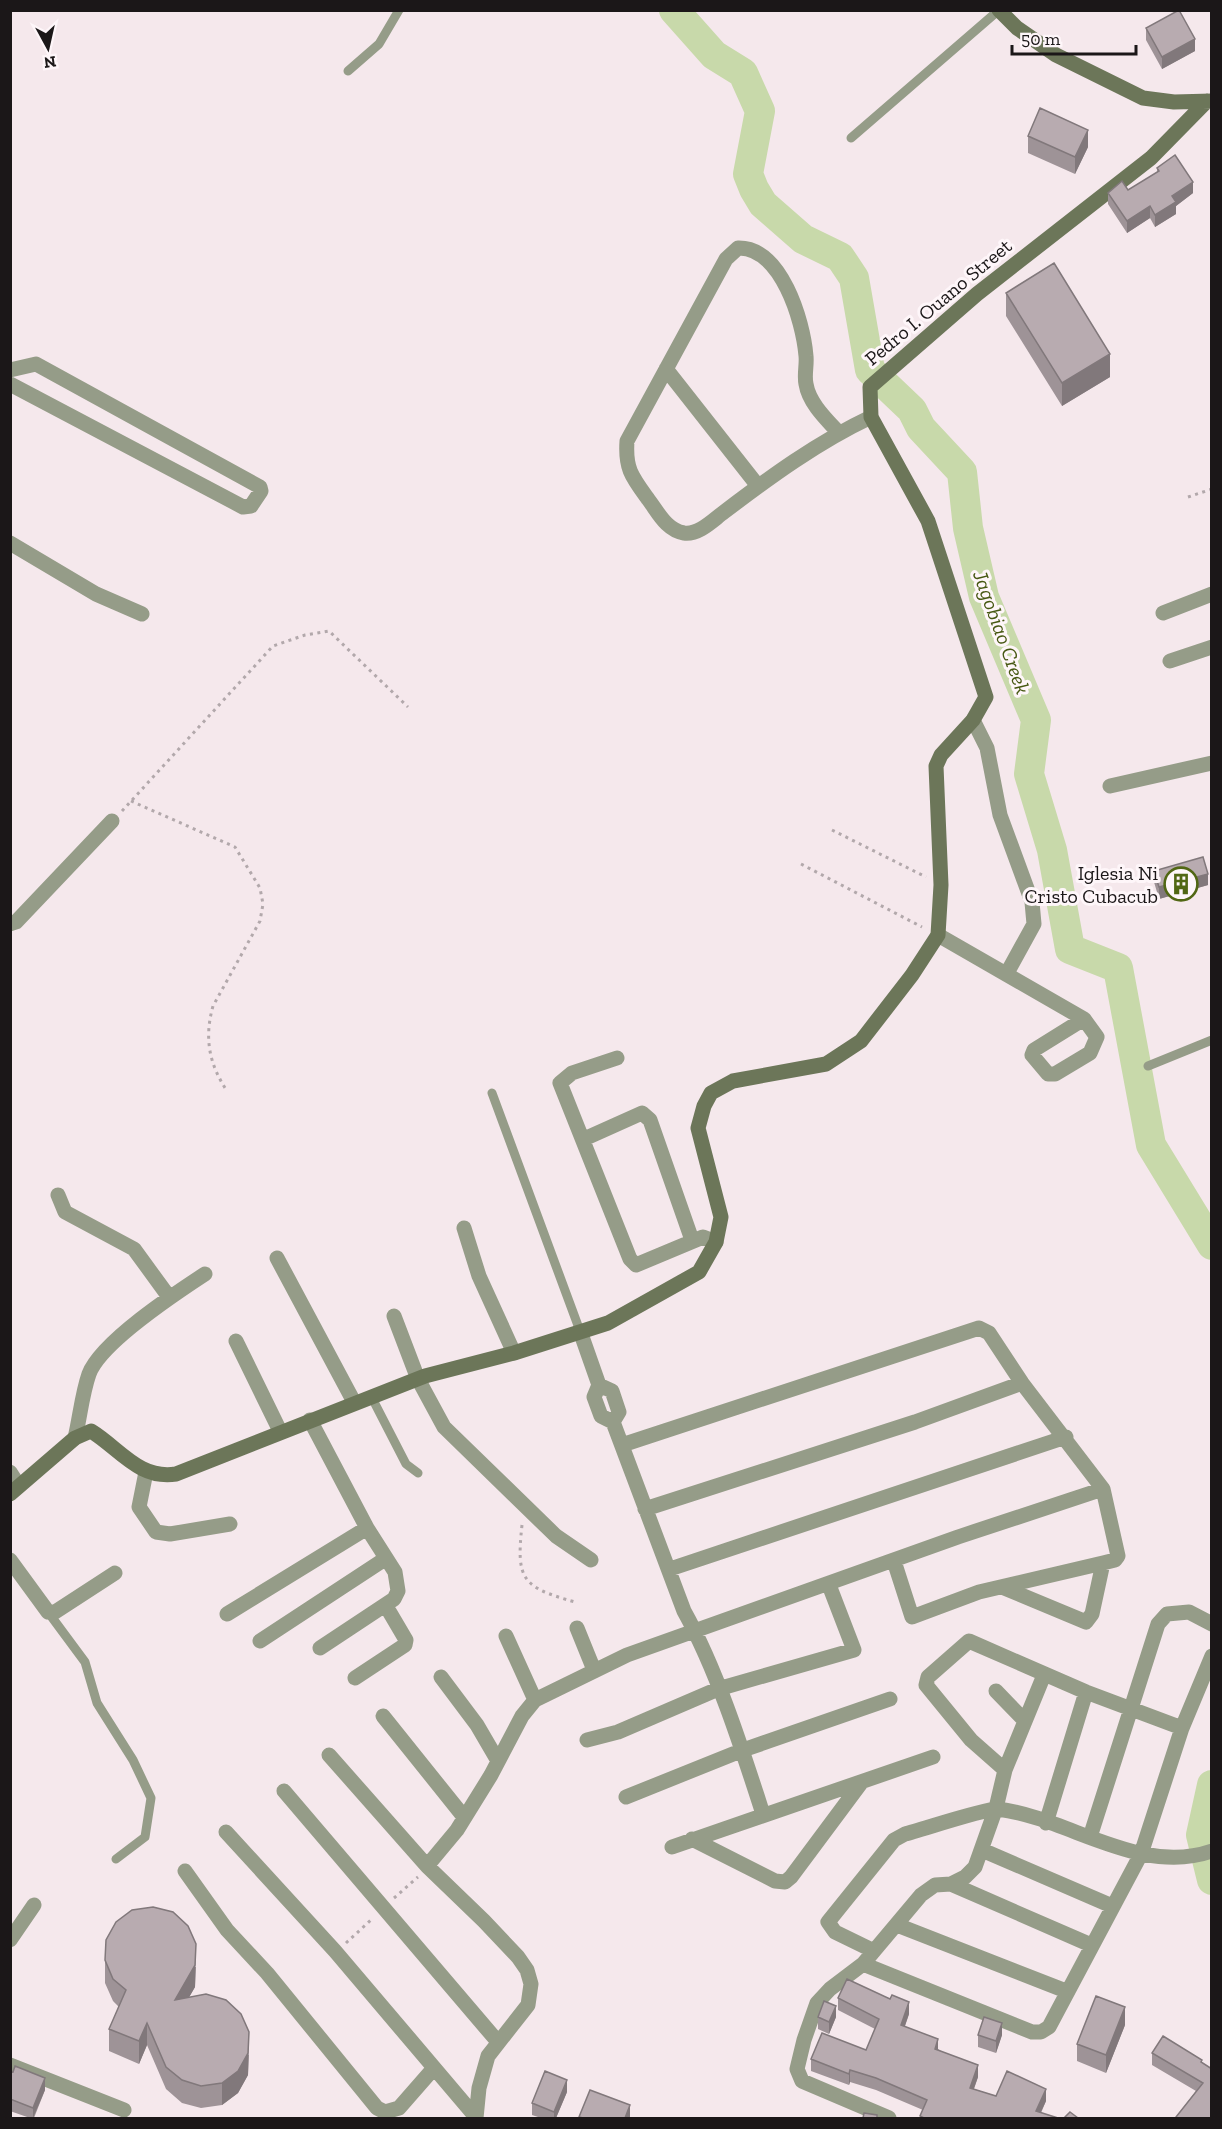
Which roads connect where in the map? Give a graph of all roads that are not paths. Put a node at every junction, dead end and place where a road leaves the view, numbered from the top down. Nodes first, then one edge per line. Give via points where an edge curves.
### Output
1 (399, 10) edge
2 (999, 10) edge
3 (348, 71) dead end
4 (1209, 101) edge
5 (851, 138) dead end
6 (666, 369) junction
7 (10, 370) edge
8 (10, 384) edge
9 (871, 417) junction
10 (839, 433) junction
11 (758, 486) junction
12 (10, 543) edge
13 (1212, 594) edge
14 (1163, 613) dead end
15 (142, 614) dead end
16 (1212, 647) edge
17 (1170, 661) dead end
18 (973, 720) junction
19 (1212, 764) edge
20 (1110, 786) dead end
21 (112, 821) road end
22 (10, 924) edge
23 (938, 934) junction
24 (1007, 973) junction
25 (1084, 1019) dead end
26 (1212, 1040) edge
27 (617, 1058) dead end
28 (1148, 1066) dead end
29 (492, 1093) dead end
30 (584, 1139) junction
31 (58, 1195) dead end
32 (464, 1228) dead end
33 (692, 1240) junction
34 (716, 1242) junction
35 (277, 1258) dead end
36 (205, 1274) dead end
37 (169, 1298) junction
38 (394, 1316) dead end
39 (579, 1331) junction
40 (236, 1341) dead end
41 (514, 1353) junction
42 (418, 1379) junction
43 (1022, 1383) junction
44 (371, 1396) junction
45 (354, 1402) junction
46 (310, 1420) junction
47 (280, 1431) junction
48 (1066, 1437) junction
49 (75, 1438) junction
50 (622, 1445) junction
51 (10, 1472) edge
52 (146, 1473) junction
53 (418, 1473) dead end
54 (1103, 1489) junction
55 (15, 1490) edge
56 (645, 1509) junction
57 (230, 1524) dead end
58 (367, 1528) junction
59 (385, 1559) junction
60 (10, 1560) edge
61 (591, 1560) dead end
62 (894, 1561) junction
63 (1103, 1563) junction
64 (669, 1569) junction
65 (115, 1573) dead end
66 (828, 1585) junction
67 (1002, 1587) junction
68 (386, 1606) junction
69 (48, 1611) junction
70 (227, 1614) dead end
71 (1212, 1624) edge
72 (578, 1628) dead end
73 (695, 1630) junction
74 (506, 1636) dead end
75 (260, 1641) dead end
76 (320, 1648) dead end
77 (1212, 1656) edge
78 (594, 1671) junction
79 (1044, 1675) junction
80 (441, 1677) dead end
81 (356, 1678) dead end
82 (718, 1689) junction
83 (996, 1691) dead end
84 (1086, 1692) junction
85 (535, 1700) junction
86 (890, 1700) dead end
87 (1130, 1708) junction
88 (383, 1716) dead end
89 (1024, 1720) junction
90 (1182, 1728) junction
91 (587, 1740) dead end
92 (742, 1750) junction
93 (329, 1755) dead end
94 (933, 1757) dead end
95 (498, 1761) junction
96 (1005, 1770) junction
97 (861, 1782) junction
98 (284, 1791) dead end
99 (626, 1797) dead end
100 (996, 1809) junction
101 (763, 1814) junction
102 (464, 1817) junction
103 (1046, 1823) junction
104 (226, 1832) dead end
105 (1090, 1838) junction
106 (692, 1839) junction
107 (672, 1847) dead end
108 (982, 1850) junction
109 (1212, 1851) edge
110 (1141, 1854) junction
111 (116, 1859) dead end
112 (427, 1866) junction
113 (185, 1871) dead end
114 (951, 1884) junction
115 (34, 1905) dead end
116 (1112, 1906) junction
117 (897, 1924) junction
118 (10, 1940) edge
119 (1091, 1945) junction
120 (874, 1951) junction
121 (863, 1964) junction
122 (1066, 1991) junction
123 (498, 2042) junction
124 (10, 2065) edge
125 (434, 2068) junction
126 (124, 2110) dead end
127 (475, 2117) edge
128 (889, 2118) edge

1 - 3 lane via 379,44
2 - 4 street via 1056,55 1143,98
2 - 5 lane
4 - 9 street, Pedro I. Ouano Street via 1151,158 977,294 870,387
6 - 10 street via 726,259 738,248 748,248 765,258 786,286 797,312 806,355 806,385 817,409
6 - 11 street
6 - 11 street via 627,441 626,461 630,474 669,527 685,533 699,531
7 - 8 street via 36,363 261,491 251,506 243,507
9 - 10 street
9 - 18 street, Pedro I. Ouano Street via 928,521 982,678 986,697
10 - 11 street
12 - 15 street via 96,594
13 - 14 street
16 - 17 street
18 - 23 street, Pedro I. Ouano Street via 936,766 941,885
18 - 24 street via 987,748 1000,815 1032,902 1034,924
19 - 20 street
21 - 22 street
23 - 24 street
23 - 34 street via 861,1041 826,1064 733,1081 711,1093 698,1128 721,1217
24 - 25 street
26 - 28 lane
27 - 30 street via 572,1073 561,1083
29 - 39 lane
30 - 33 street via 630,1259 636,1265
30 - 33 street via 642,1113 650,1120
31 - 37 street via 65,1212 134,1250
32 - 41 street via 479,1276
33 - 34 street via 703,1237
34 - 39 street via 699,1272 608,1323
35 - 45 street
36 - 37 street
37 - 49 street via 115,1342 94,1365
38 - 42 street
39 - 41 street
39 - 50 street via 599,1385 594,1397 601,1416 613,1422
40 - 47 street
41 - 42 street
42 - 44 street
42 - 61 street via 444,1427 556,1536
43 - 48 street
43 - 50 street via 989,1333 979,1328
43 - 56 street via 915,1422
44 - 45 street
44 - 53 lane via 406,1464
45 - 46 street
46 - 47 street
46 - 58 street
47 - 52 street via 176,1474 161,1477
48 - 54 street
48 - 64 street
49 - 52 street via 91,1431
49 - 55 street
50 - 56 street
51 - 55 street
52 - 57 street via 139,1507 156,1532 170,1534
54 - 62 street
54 - 63 street via 1118,1556
56 - 64 street
58 - 59 street
58 - 70 street
59 - 68 street via 395,1572 398,1591
59 - 75 street
60 - 69 street
62 - 66 street
62 - 67 street via 912,1617
63 - 67 street
63 - 67 street via 1092,1614 1086,1622
64 - 73 street
65 - 69 street via 55,1612
66 - 73 street
66 - 82 street via 854,1650
68 - 76 street
68 - 81 street via 406,1640 405,1645
69 - 111 lane via 84,1662 97,1703 133,1760 151,1798 145,1837
71 - 87 street via 1189,1612 1167,1614 1158,1624
72 - 78 street
73 - 78 street
73 - 82 street
74 - 85 street
77 - 90 street
78 - 85 street
79 - 84 street
79 - 89 street
79 - 96 street via 969,1641 928,1677 928,1689 971,1740
80 - 95 street
82 - 91 street via 618,1732
82 - 92 street
83 - 89 street
84 - 87 street
84 - 103 street
85 - 95 street
86 - 92 street
87 - 90 street
87 - 105 street
88 - 102 street
89 - 96 street
90 - 110 street
92 - 99 street
92 - 101 street
93 - 112 street
94 - 97 street
95 - 102 street
96 - 100 street
97 - 101 street
97 - 106 street via 785,1882 775,1881
98 - 123 street
100 - 103 street
100 - 108 street
100 - 120 street via 894,1840 828,1922 835,1932
101 - 106 street
102 - 112 street
103 - 105 street
104 - 125 street via 335,1951
105 - 110 street
106 - 107 street
108 - 114 street via 975,1868
108 - 116 street
109 - 110 street via 1176,1859
110 - 116 street
112 - 123 street via 527,1970 531,1984 528,2005
113 - 125 street via 227,1930 377,2108 385,2112 399,2108
114 - 117 street via 935,1885 921,1895
114 - 119 street
115 - 118 street
116 - 119 street
117 - 120 street
117 - 122 street
119 - 122 street
120 - 121 street
121 - 122 street via 1032,2032 1049,2027
121 - 128 street via 817,2003 797,2070 802,2081
123 - 127 street via 488,2056
124 - 126 street
125 - 127 street

